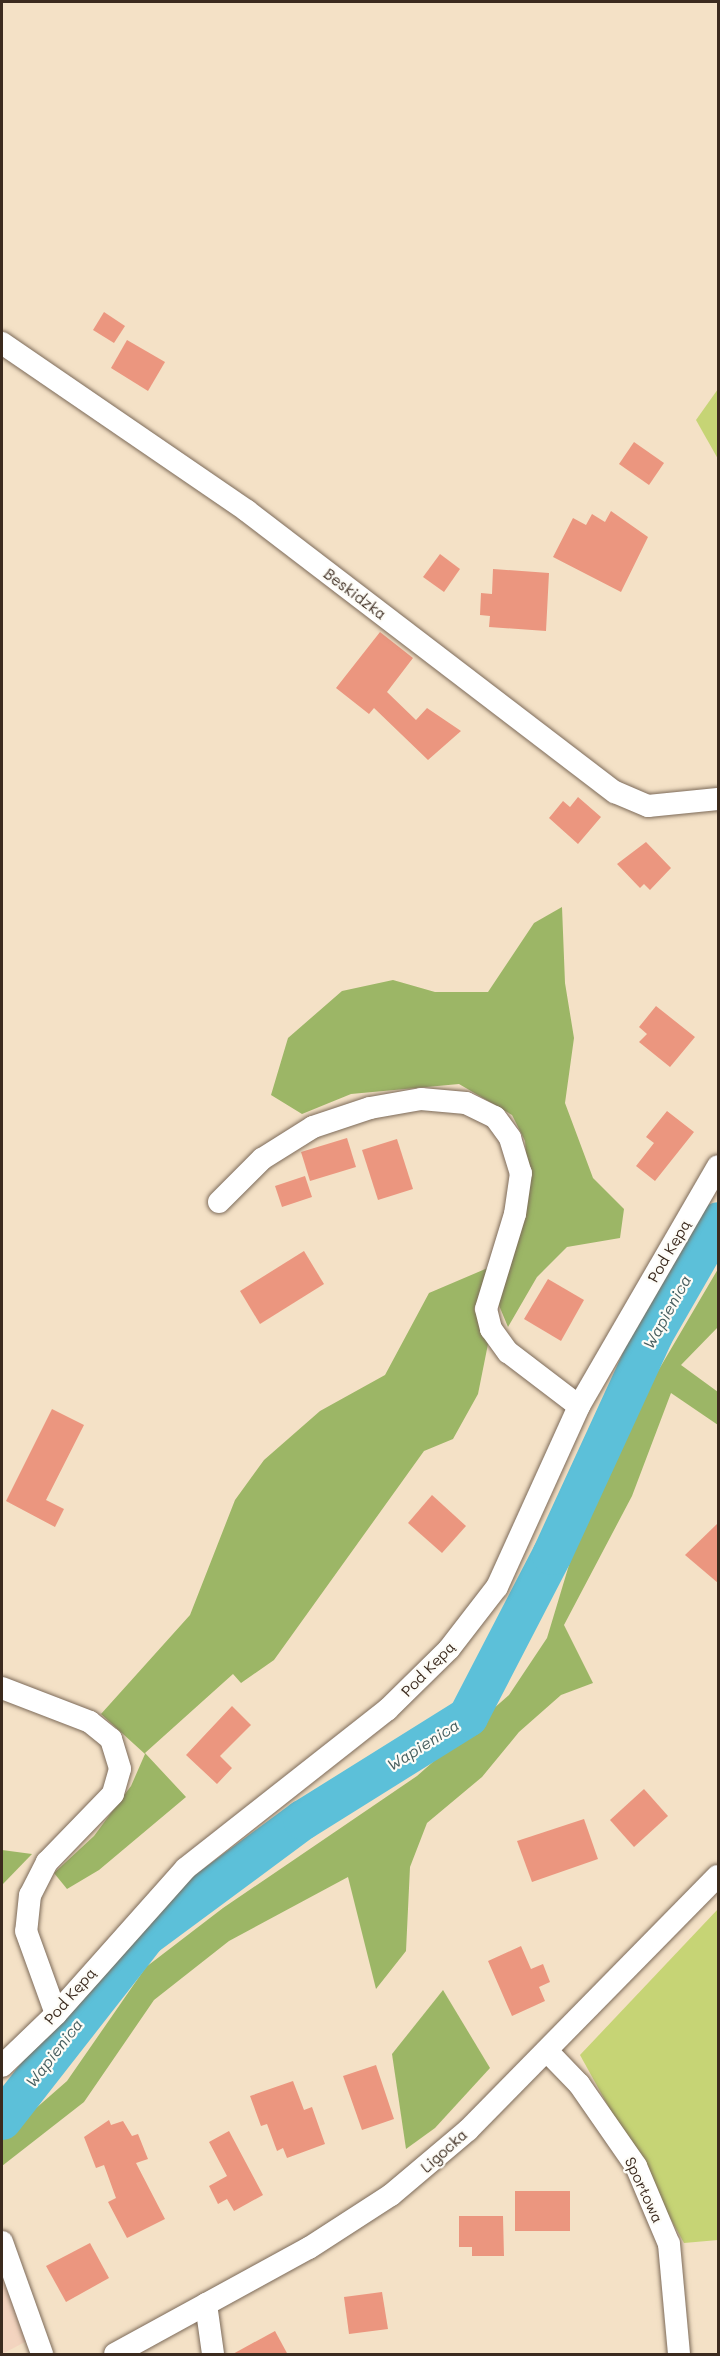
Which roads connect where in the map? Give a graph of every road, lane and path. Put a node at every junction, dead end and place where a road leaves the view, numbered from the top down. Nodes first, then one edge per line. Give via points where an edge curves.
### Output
1 (2, 343) edge
2 (718, 799) edge
3 (718, 1166) edge
4 (219, 1202) dead end
5 (579, 1406) junction
6 (2, 1688) edge
7 (718, 1876) edge
8 (56, 2014) junction
9 (547, 2051) junction
10 (2, 2066) edge
11 (2, 2242) edge
12 (206, 2304) junction
13 (42, 2355) edge
14 (115, 2355) edge
15 (213, 2355) edge
16 (679, 2355) edge

1 - 2 street, Beskidzka via 247,512 615,792 648,806
3 - 5 street, Pod Kępą
4 - 5 street via 262,1160 313,1127 370,1108 422,1099 466,1102 495,1117 510,1138 521,1173 515,1214 486,1309 491,1329 508,1352
5 - 8 street, Pod Kępą via 497,1587 449,1649 387,1710 186,1868
6 - 8 street via 90,1722 111,1739 120,1769 112,1794 47,1862 30,1895 26,1930
7 - 9 street, Ligocka
8 - 10 street, Pod Kępą
9 - 12 street, Ligocka via 391,2195
9 - 16 street, Sportowa via 579,2084 636,2166 669,2244
11 - 13 street
12 - 14 street, Ligocka
12 - 15 street

